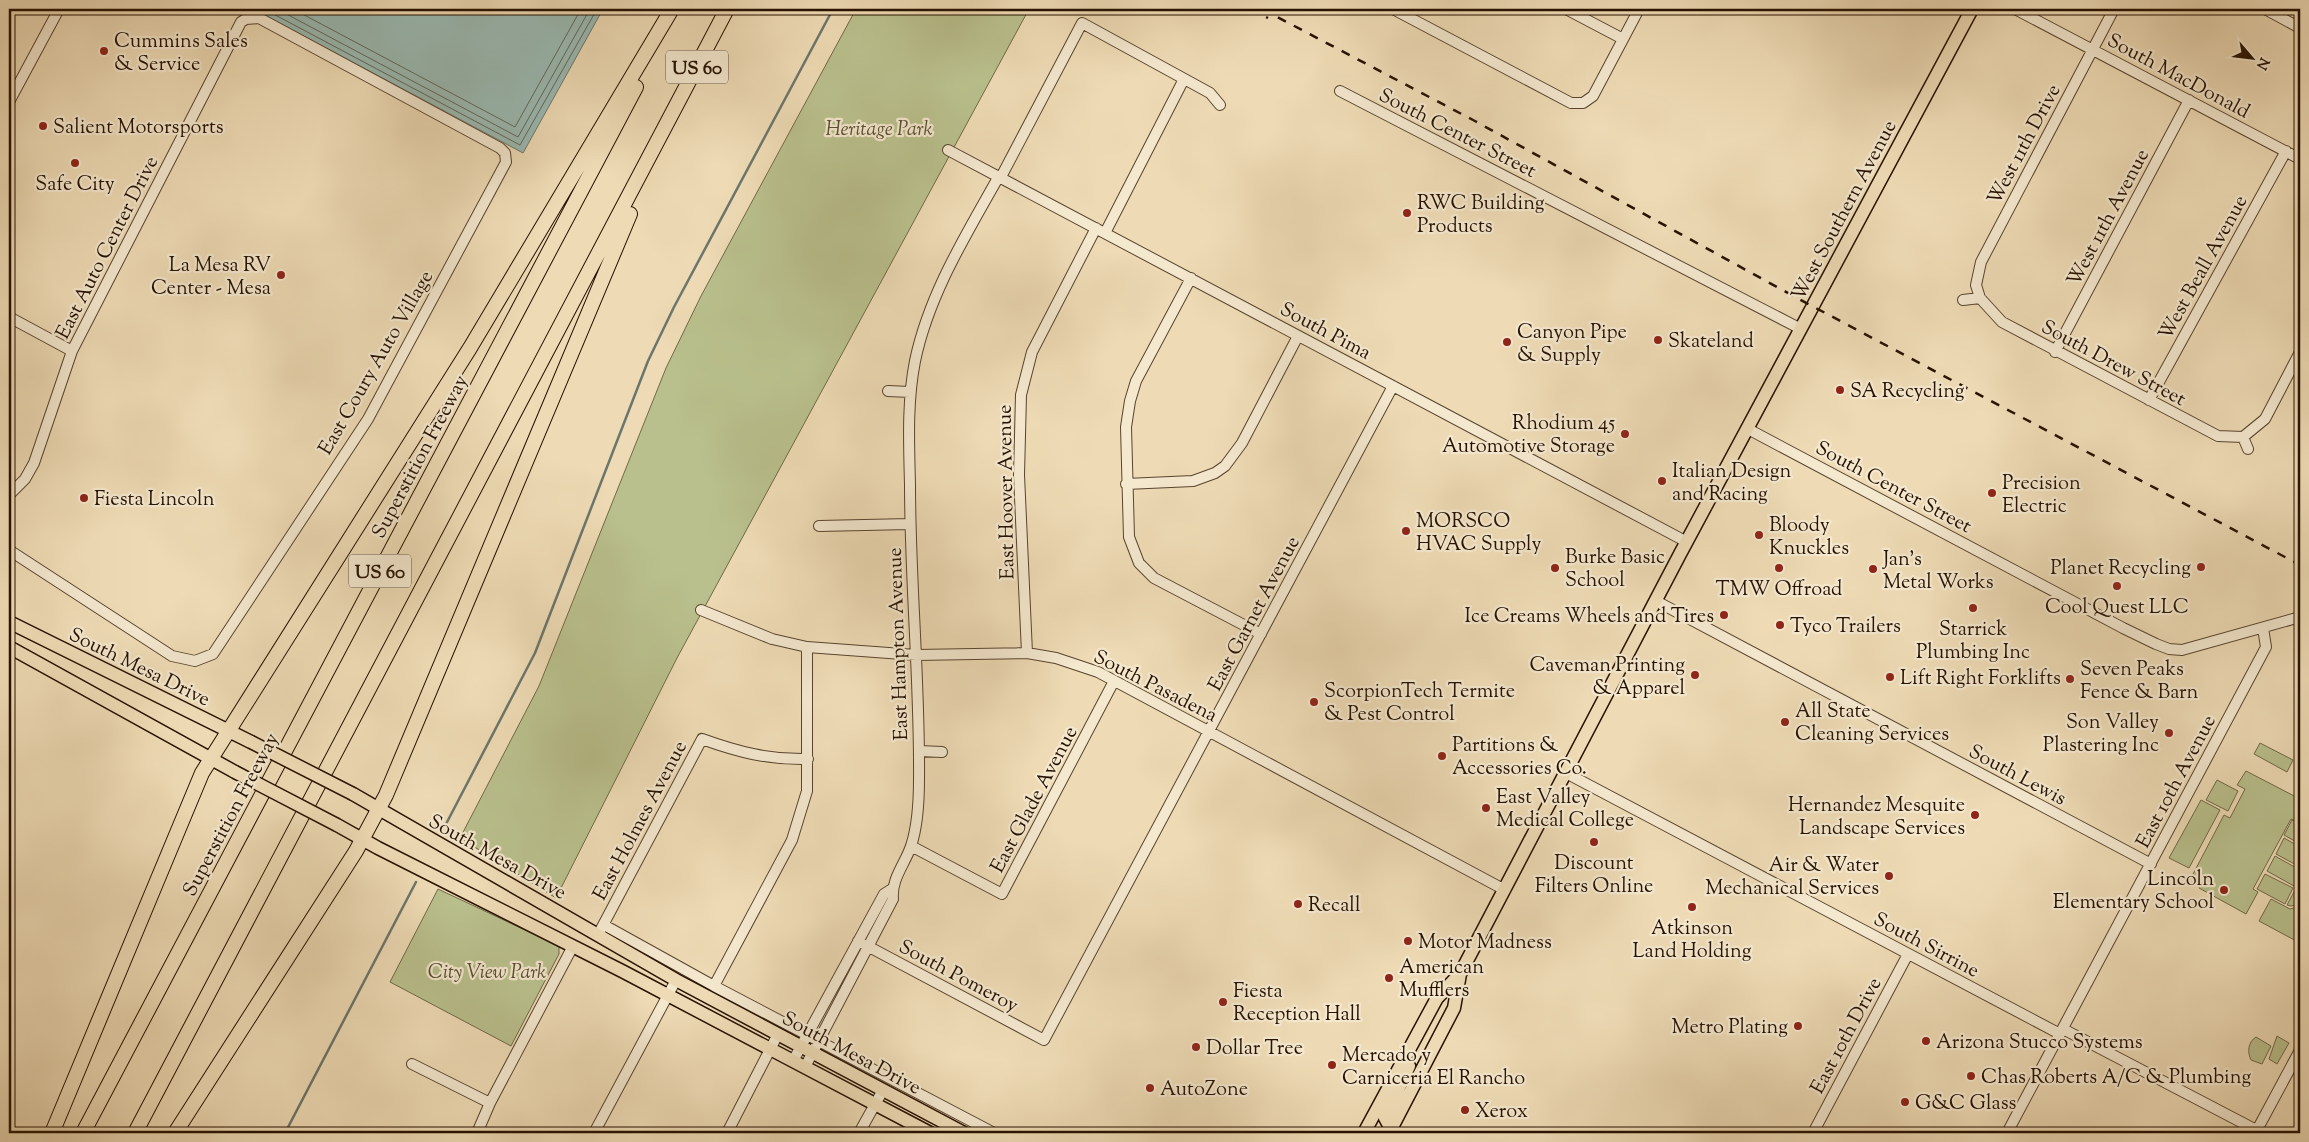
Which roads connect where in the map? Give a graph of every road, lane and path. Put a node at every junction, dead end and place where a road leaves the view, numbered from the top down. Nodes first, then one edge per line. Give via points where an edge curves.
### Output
1 (58, 9) edge
2 (672, 9) edge
3 (677, 9) edge
4 (727, 9) edge
5 (1393, 9) edge
6 (1566, 9) edge
7 (1639, 9) edge
8 (1972, 9) edge
9 (2014, 9) edge
10 (2114, 9) edge
11 (2266, 9) edge
12 (246, 19) joint
13 (2300, 28) edge
14 (1623, 39) junction
15 (2092, 50) junction
16 (1184, 79) junction
17 (1340, 91) dead end
18 (2190, 100) junction
19 (9, 102) edge
20 (1220, 105) dead end
21 (667, 126) junction
22 (948, 150) dead end
23 (2286, 151) junction
24 (2300, 158) edge
25 (1000, 177) junction
26 (1101, 230) junction
27 (1191, 278) junction
28 (1980, 298) junction
29 (1963, 300) dead end
30 (9, 317) edge
31 (1801, 329) junction
32 (1298, 336) junction
33 (72, 350) junction
34 (2055, 352) junction
35 (2300, 352) edge
36 (1393, 386) junction
37 (888, 391) dead end
38 (910, 392) junction
39 (2150, 400) junction
40 (1748, 429) junction
41 (2243, 437) junction
42 (2248, 449) dead end
43 (1126, 484) junction
44 (9, 495) edge
45 (910, 524) junction
46 (819, 526) dead end
47 (1687, 542) junction
48 (9, 550) edge
49 (1656, 600) junction
50 (701, 610) dead end
51 (2300, 617) edge
52 (9, 622) edge
53 (2263, 628) junction
54 (1261, 634) junction
55 (9, 647) edge
56 (807, 648) junction
57 (1027, 653) junction
58 (916, 655) junction
59 (1114, 681) junction
60 (228, 730) junction
61 (1210, 733) junction
62 (919, 752) junction
63 (942, 752) dead end
64 (808, 759) junction
65 (210, 760) junction
66 (1566, 773) junction
67 (379, 808) junction
68 (362, 840) junction
69 (911, 846) junction
70 (2151, 864) junction
71 (1505, 890) junction
72 (601, 929) junction
73 (863, 943) junction
74 (572, 946) junction
75 (1908, 954) junction
76 (1460, 974) junction
77 (676, 980) junction
78 (714, 986) junction
79 (667, 995) junction
80 (2062, 1032) junction
81 (778, 1034) junction
82 (807, 1035) junction
83 (1044, 1040) joint
84 (818, 1041) junction
85 (1413, 1042) junction
86 (770, 1049) junction
87 (806, 1050) junction
88 (2300, 1050) edge
89 (412, 1064) dead end
90 (799, 1064) junction
91 (883, 1090) junction
92 (490, 1103) junction
93 (875, 1104) junction
94 (1393, 1132) edge
95 (2260, 1132) edge
96 (52, 1133) edge
97 (84, 1133) edge
98 (135, 1133) edge
99 (175, 1133) edge
100 (477, 1133) edge
101 (594, 1133) edge
102 (727, 1133) edge
103 (860, 1133) edge
104 (930, 1133) edge
105 (964, 1133) edge
106 (994, 1133) edge
107 (1364, 1133) edge
108 (1813, 1133) edge
109 (2008, 1133) edge

1 - 19 street
2 - 60 highway via 470,348
3 - 97 highway, Superstition Freeway / US 60
4 - 21 highway, US 60
5 - 14 street via 1571,103 1583,103 1593,96
6 - 14 street
7 - 14 street
8 - 31 main road, West Southern Avenue
9 - 15 street, South MacDonald
10 - 15 street, West 11th Drive
11 - 13 street
12 - 33 street, East Auto Center Drive via 241,22
12 - 48 street, East Coury Auto Village via 259,18 492,143 505,153 506,162 368,419 213,654 195,661 172,656
15 - 18 street, South MacDonald
15 - 28 street, West 11th Drive via 1980,262 1976,285
16 - 20 street via 1210,93
16 - 25 street, East Hampton Avenue via 1082,23
16 - 26 street, East Hoover Avenue
17 - 31 street, South Center Street
18 - 23 street, South MacDonald
18 - 34 street, West 11th Avenue
21 - 67 highway
21 - 98 highway, US 60
22 - 25 street, South Pima
23 - 24 street, South MacDonald
23 - 39 street, West Beall Avenue
25 - 26 street, South Pima
25 - 38 street, East Hampton Avenue via 932,306
26 - 27 street, South Pima
26 - 57 street, East Hoover Avenue via 1032,352 1021,395 1019,474
27 - 32 street, South Pima
27 - 43 street via 1132,394 1126,427
28 - 29 street
28 - 34 street, South Drew Street via 2002,322
30 - 33 street
31 - 40 main road, West Southern Avenue
32 - 36 street, South Pima
32 - 43 street via 1242,443 1224,466 1193,481
33 - 44 street, East Auto Center Drive via 41,448 25,479
34 - 39 street, South Drew Street
35 - 41 street via 2265,419
36 - 47 street, South Pima
36 - 54 street, East Garnet Avenue
37 - 38 street
38 - 45 street, East Hampton Avenue
39 - 41 street, South Drew Street via 2218,436
40 - 47 main road, West Southern Avenue
40 - 53 street, South Center Street via 2156,644 2182,650
41 - 42 street
43 - 54 street via 1129,537 1132,550 1145,570 1165,584
45 - 46 street
45 - 58 street, East Hampton Avenue
47 - 49 main road, West Southern Avenue
49 - 66 main road, West Southern Avenue
49 - 70 street, South Lewis
50 - 56 street, South Pasadena via 772,639
51 - 53 street, South Center Street
52 - 60 main road, South Mesa Drive
53 - 70 street, East 10th Avenue via 2266,647
54 - 61 street, East Garnet Avenue
55 - 65 main road, South Mesa Drive
56 - 58 street, South Pasadena
56 - 64 street
57 - 58 street, South Pasadena
57 - 59 street, South Pasadena via 1078,664
58 - 62 street, East Hampton Avenue
59 - 61 street, South Pasadena
59 - 69 street, East Glade Avenue via 1002,894
60 - 65 highway
60 - 67 main road, South Mesa Drive, bridge
61 - 71 street, South Pasadena
61 - 83 street, East Garnet Avenue
62 - 63 street
62 - 69 street, East Hampton Avenue via 918,804
64 - 72 street, East Holmes Avenue via 751,755 702,739
64 - 78 street via 807,791 792,840
65 - 68 main road, South Mesa Drive, bridge
65 - 96 highway
66 - 71 main road, West Southern Avenue
66 - 75 street, South Sirrine
67 - 68 highway
67 - 72 main road, South Mesa Drive via 395,820
68 - 74 main road, South Mesa Drive
68 - 99 highway
69 - 73 street, East Hampton Avenue via 892,889 893,898
70 - 80 street, East 10th Avenue
71 - 76 main road, West Southern Avenue
72 - 77 main road, South Mesa Drive
72 - 78 street, South Mesa Drive
73 - 82 street, East Hampton Avenue
73 - 83 street, South Pomeroy
73 - 84 street, East Hampton Avenue
74 - 79 main road, South Mesa Drive
74 - 92 street
75 - 80 street, South Sirrine
75 - 108 street, East 10th Drive
76 - 85 main road via 1437,998
76 - 94 main road via 1454,1008
77 - 79 street
77 - 81 main road, South Mesa Drive
78 - 82 street, South Mesa Drive
79 - 86 main road, South Mesa Drive
79 - 101 street
80 - 95 street, South Sirrine
80 - 109 street, East 10th Avenue
81 - 86 street
81 - 87 main road, South Mesa Drive
82 - 84 street, South Mesa Drive
82 - 87 street, East Hampton Avenue
84 - 87 street, East Hampton Avenue
84 - 106 street, South Mesa Drive
85 - 94 main road via 1413,1056 1385,1118
85 - 107 main road
86 - 90 main road, South Mesa Drive
86 - 102 street
87 - 90 street, East Hampton Avenue
87 - 91 main road, South Mesa Drive
88 - 95 street
89 - 92 street
90 - 93 main road, South Mesa Drive
91 - 93 street
91 - 105 main road, South Mesa Drive
92 - 100 street
93 - 103 street
93 - 104 main road, South Mesa Drive

